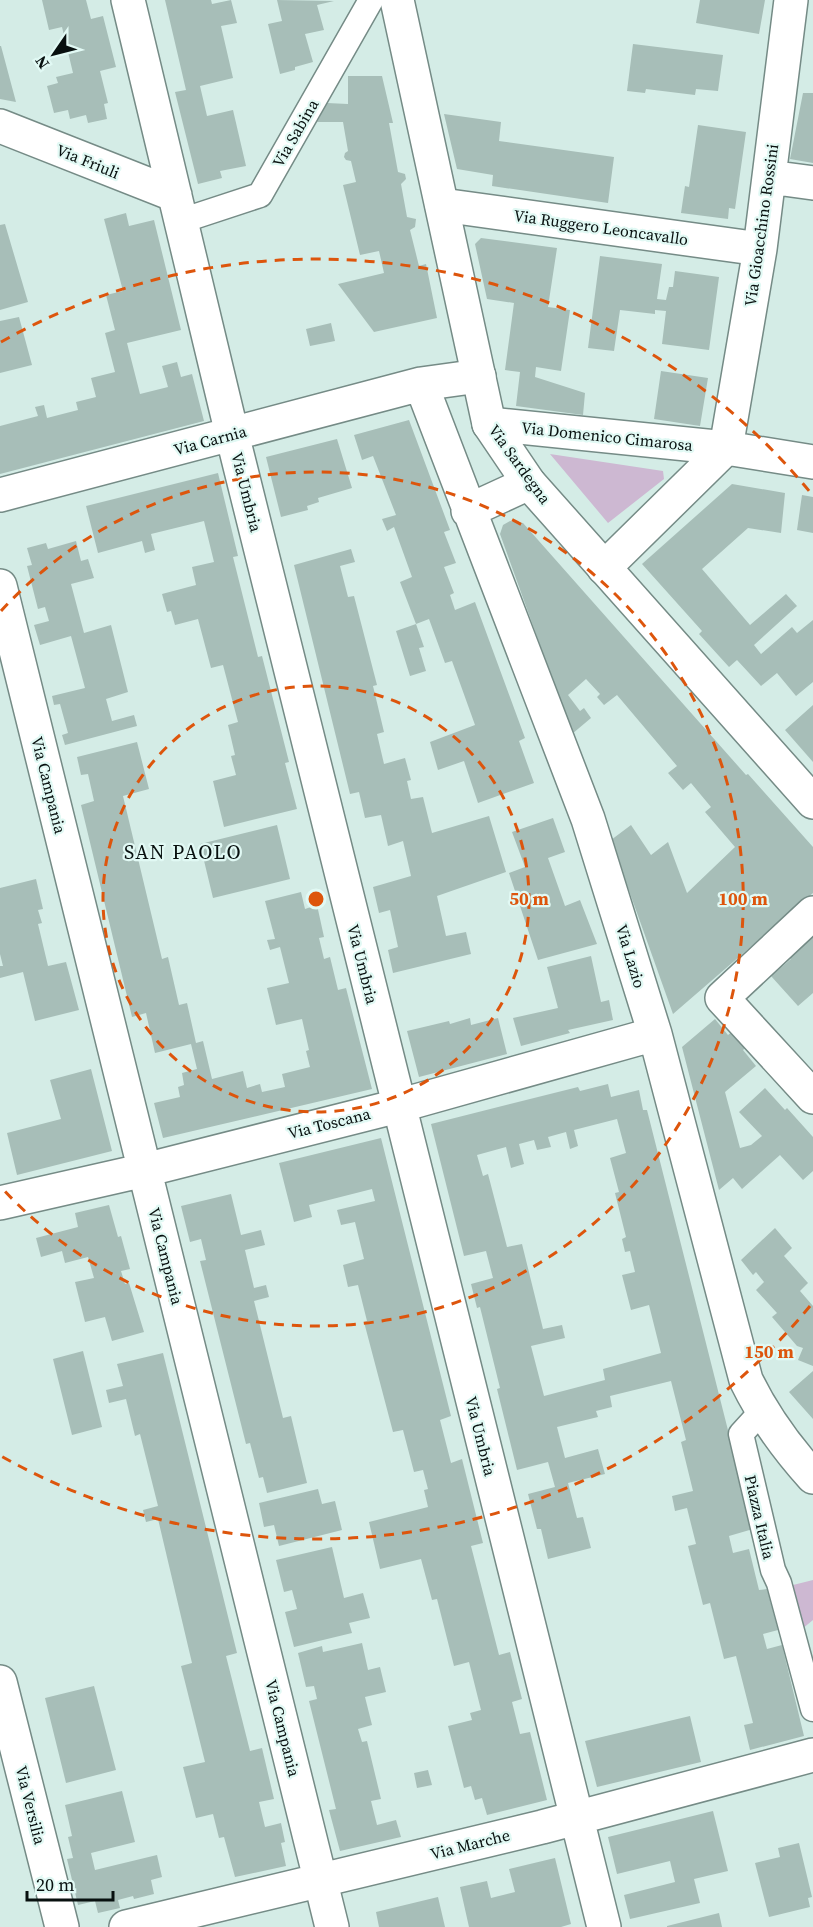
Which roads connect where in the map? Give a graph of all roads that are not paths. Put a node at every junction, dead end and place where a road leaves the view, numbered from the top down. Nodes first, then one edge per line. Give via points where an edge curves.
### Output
1 (128, 0) edge
2 (371, 0) edge
3 (397, 0) edge
4 (791, 0) edge
5 (0, 126) edge
6 (769, 177) junction
7 (813, 183) edge
8 (442, 205) junction
9 (178, 208) junction
10 (760, 249) junction
11 (479, 376) junction
12 (421, 384) junction
13 (489, 424) junction
14 (232, 434) junction
15 (726, 448) junction
16 (813, 462) edge
17 (529, 483) junction
18 (0, 495) edge
19 (468, 512) junction
20 (604, 568) junction
21 (0, 586) edge
22 (813, 802) edge
23 (813, 913) edge
24 (655, 1034) junction
25 (813, 1097) edge
26 (398, 1106) junction
27 (145, 1170) junction
28 (0, 1203) edge
29 (762, 1411) junction
30 (813, 1477) edge
31 (0, 1682) edge
32 (813, 1709) edge
33 (813, 1755) edge
34 (578, 1817) junction
35 (321, 1881) junction
36 (62, 1927) edge
37 (126, 1927) edge
38 (332, 1927) edge
39 (604, 1927) edge

1 - 9 street, Via Umbria
2 - 9 street, Via Sabina via 260,195
3 - 8 street, Via Sardegna
4 - 6 street, Via Gioacchino Rossini
5 - 9 street, Via Friuli
6 - 7 street
6 - 10 street, Via Gioacchino Rossini
8 - 10 street, Via Ruggero Leoncavallo
8 - 11 street, Via Sardegna
9 - 14 street, Via Umbria
10 - 15 street, Via Gioacchino Rossini
11 - 12 street, Via Carnia
11 - 13 street, Via Sardegna
12 - 14 street, Via Carnia
12 - 19 street, Via Lazio
13 - 15 street, Via Domenico Cimarosa
13 - 17 street, Via Sardegna
14 - 18 street, Via Carnia
14 - 26 street, Via Umbria
15 - 16 street, Via Domenico Cimarosa
15 - 20 street, Via Domenico Cimarosa
17 - 19 street
17 - 20 street, Via Sardegna
19 - 24 street, Via Lazio via 588,819
20 - 22 street, Via Sardegna
21 - 27 street, Via Campania
23 - 25 street via 722,998
24 - 26 street, Via Toscana
24 - 29 street, Via Lazio via 746,1380
26 - 27 street, Via Toscana
26 - 34 street, Via Umbria
27 - 28 street, Via Toscana
27 - 35 street, Via Campania
29 - 30 street
29 - 32 street, Piazza Italia via 741,1434 773,1570
31 - 36 street, Via Versilia
33 - 34 street, Via Marche
34 - 35 street, Via Marche
34 - 39 street, Via Umbria
35 - 37 street, Via Marche
35 - 38 street, Via Campania

